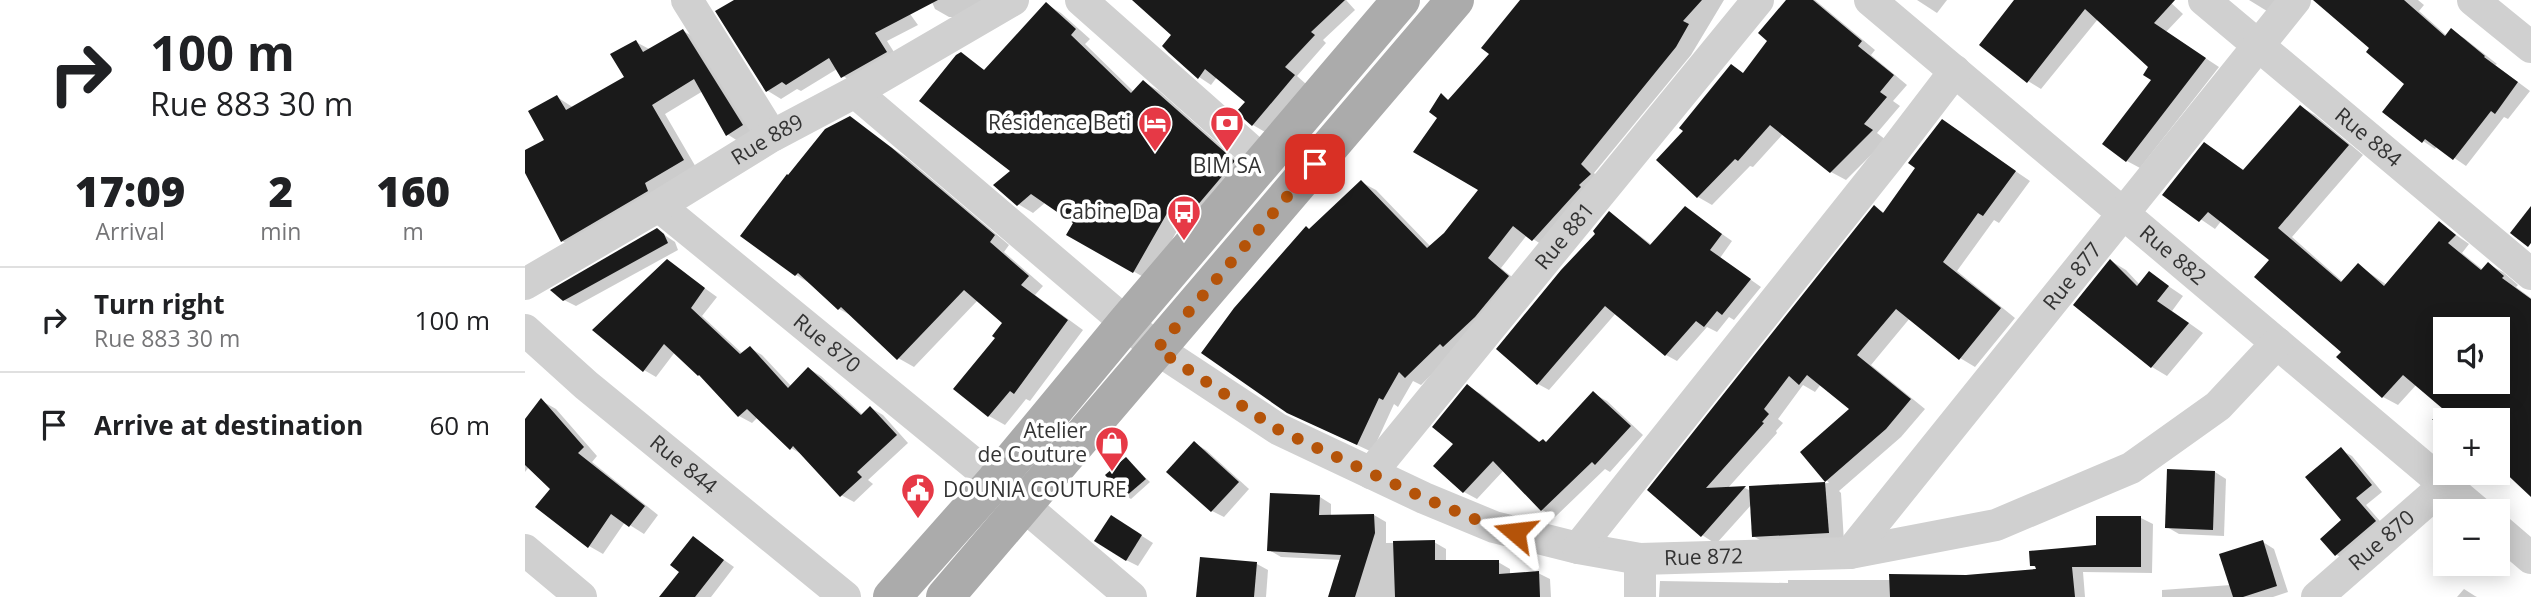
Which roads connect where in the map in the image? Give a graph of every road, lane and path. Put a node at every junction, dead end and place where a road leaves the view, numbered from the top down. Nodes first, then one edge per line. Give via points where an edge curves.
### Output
1 (687, 0) edge
2 (1013, 0) edge
3 (1081, 0) edge
4 (1401, 0) edge
5 (1455, 0) edge
6 (1758, 0) edge
7 (1870, 0) edge
8 (2204, 0) edge
9 (2295, 0) edge
10 (2473, 0) edge
11 (2258, 46) junction
12 (2531, 47) edge
13 (1955, 71) junction
14 (856, 92) junction
15 (772, 136) junction
16 (1265, 163) junction
17 (659, 206) junction
18 (2123, 214) junction
19 (2531, 274) edge
20 (525, 284) edge
21 (1126, 323) junction
22 (525, 330) edge
23 (2277, 343) junction
24 (1157, 349) junction
25 (1371, 474) junction
26 (2433, 475) edge
27 (2445, 485) joint
28 (1009, 493) junction
29 (2462, 499) edge
30 (2510, 540) edge
31 (1578, 548) junction
32 (525, 550) edge
33 (1850, 553) junction
34 (2531, 558) edge
35 (1640, 559) junction
36 (581, 597) edge
37 (845, 597) edge
38 (892, 597) edge
39 (945, 597) edge
40 (1131, 597) edge
41 (1640, 597) edge
42 (2317, 597) edge

1 - 15 street
2 - 14 street, Rue 889
3 - 16 street
4 - 16 main road
5 - 24 main road
6 - 25 street, Rue 881
7 - 13 street, Rue 882
8 - 11 street, Rue 884
9 - 11 street, Rue 877
10 - 12 street
11 - 18 street, Rue 877
11 - 19 street, Rue 884
13 - 18 street, Rue 882
13 - 31 street
14 - 15 street, Rue 889
14 - 21 street, Rue 872
15 - 17 street, Rue 889
16 - 21 main road
17 - 20 street, Rue 889
17 - 28 street, Rue 870
18 - 23 street, Rue 882
18 - 33 street, Rue 877
21 - 24 street, Rue 872
21 - 28 main road
22 - 37 street, Rue 844
23 - 26 street, Rue 882
23 - 33 street, Rue 872 via 2218,407 2131,468 1996,525
24 - 25 street, Rue 872 via 1277,429
24 - 28 main road
25 - 31 street, Rue 872 via 1494,527
27 - 29 street, Rue 882
27 - 42 street, Rue 870
28 - 38 main road
28 - 39 main road
28 - 40 street, Rue 870
30 - 34 street
31 - 35 street, Rue 872
32 - 36 street
33 - 35 street, Rue 872
35 - 41 street

